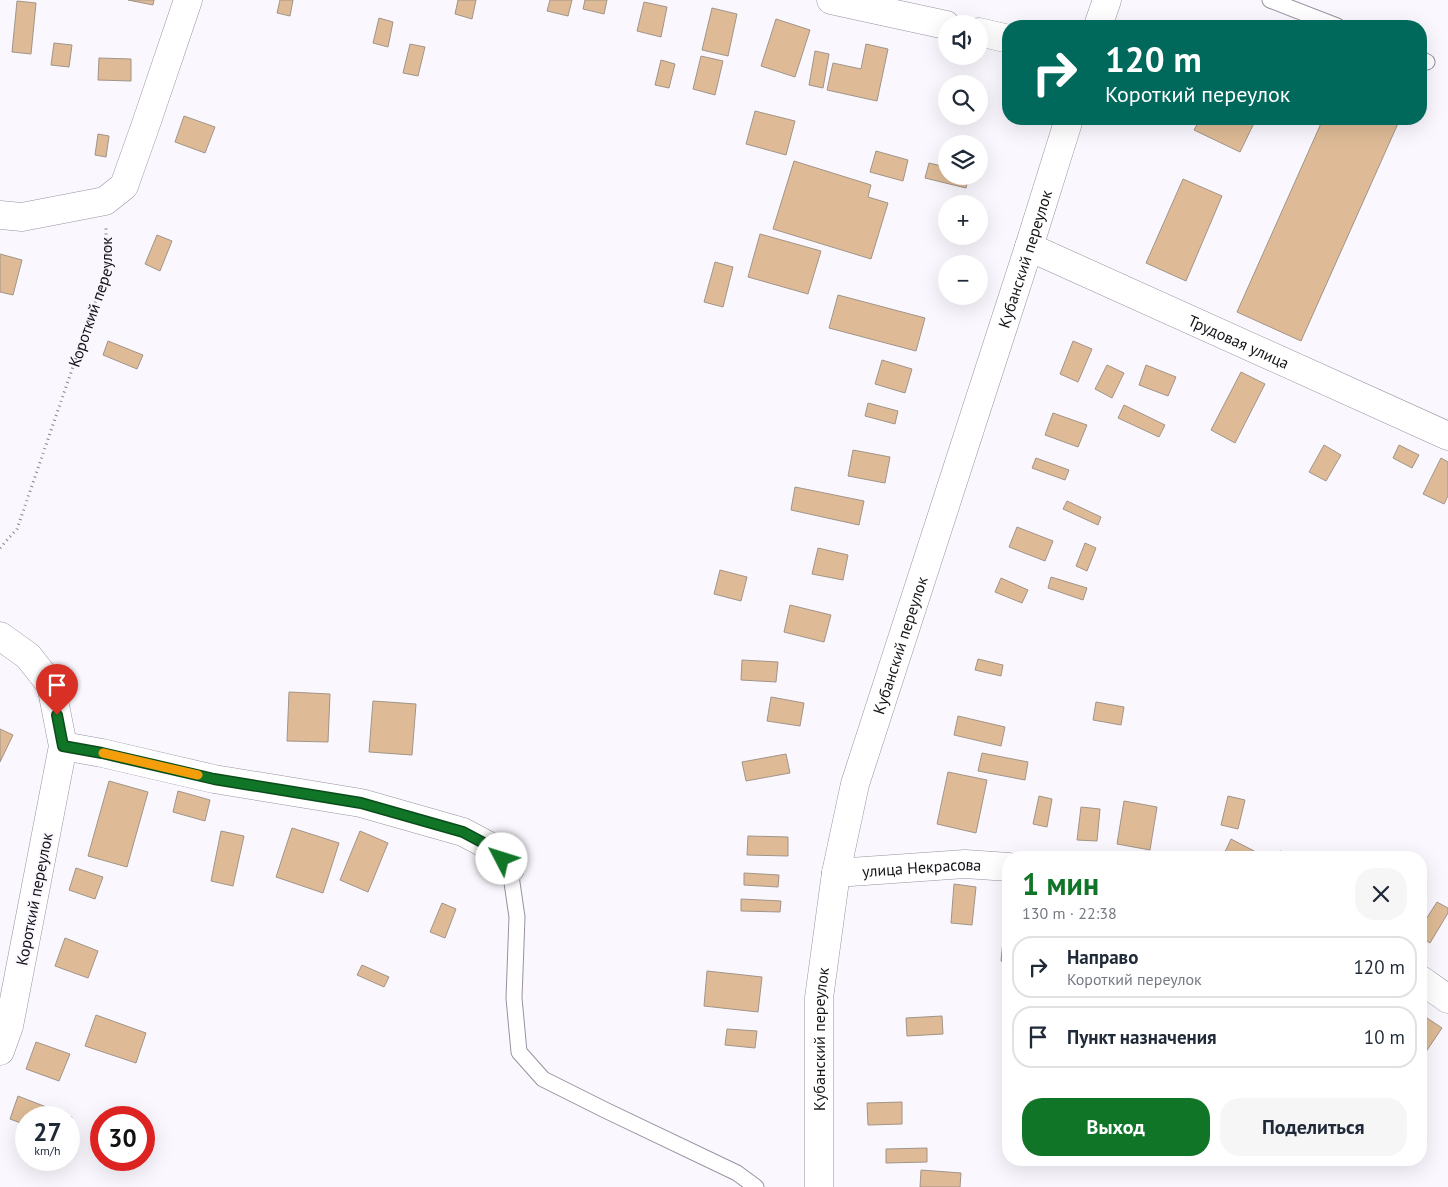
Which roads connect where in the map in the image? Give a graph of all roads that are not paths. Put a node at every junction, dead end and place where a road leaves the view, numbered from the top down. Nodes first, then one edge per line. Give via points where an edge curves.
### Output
1 (188, 0) edge
2 (831, 0) edge
3 (1106, 0) edge
4 (1270, 0) edge
5 (1100, 20) edge
6 (1322, 20) edge
7 (938, 23) edge
8 (988, 34) edge
9 (1002, 37) edge
10 (1067, 125) edge
11 (0, 215) edge
12 (1029, 247) junction
13 (1448, 436) edge
14 (0, 636) edge
15 (63, 746) junction
16 (1002, 867) edge
17 (510, 869) joint
18 (836, 873) junction
19 (1427, 984) edge
20 (1448, 999) edge
21 (0, 1051) edge
22 (756, 1187) edge
23 (819, 1187) edge

1 - 11 street via 124,186 105,201 22,217
2 - 7 street
3 - 5 street
4 - 6 lane
8 - 9 street
10 - 12 street, Кубанский переулок
12 - 13 street, Трудовая улица
12 - 18 street, Кубанский переулок via 855,784
14 - 15 street, Короткий переулок via 28,656 51,685
15 - 17 street via 214,779 361,803 463,832 493,848
15 - 21 street, Короткий переулок via 9,1026
16 - 18 street, улица Некрасова via 965,864
17 - 22 lane via 517,917 514,998 519,1052 543,1078 737,1173
18 - 23 street, Кубанский переулок via 819,998
19 - 20 street

